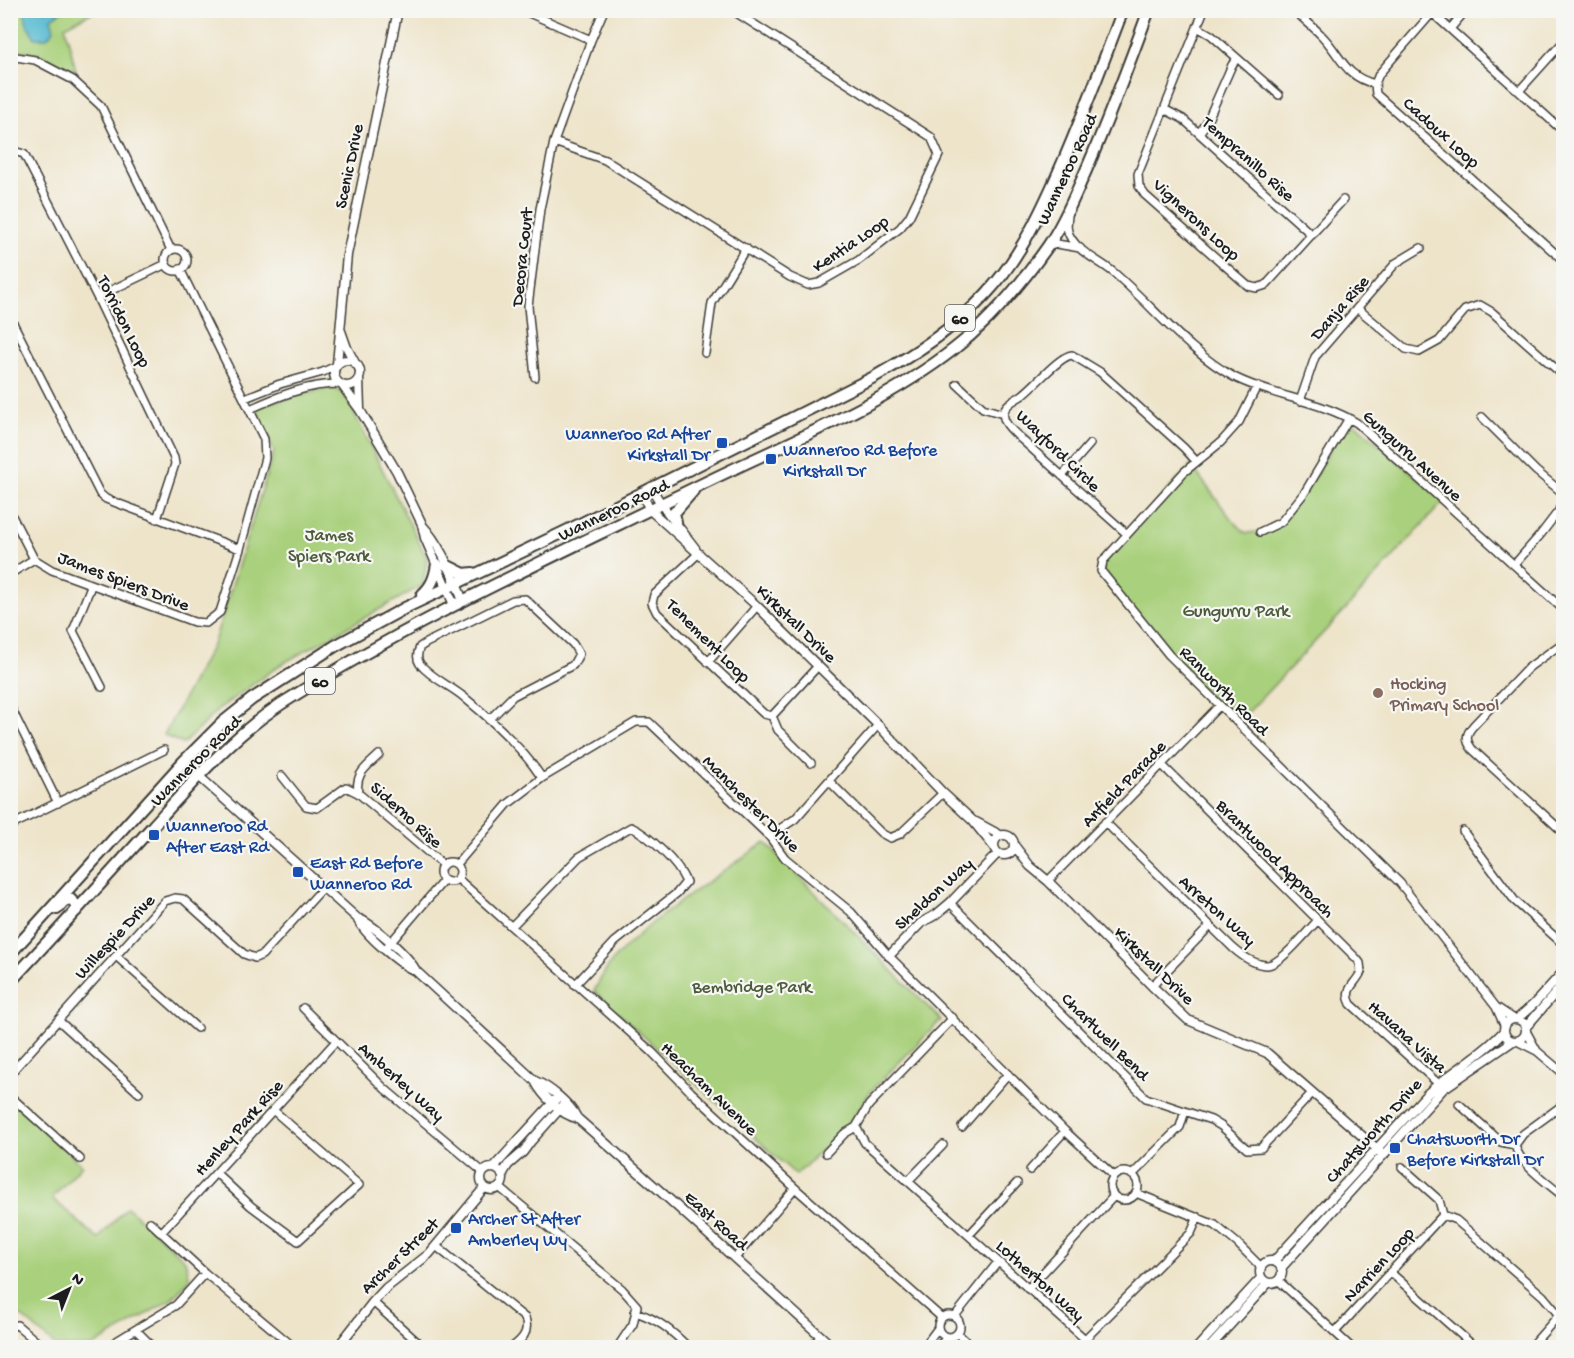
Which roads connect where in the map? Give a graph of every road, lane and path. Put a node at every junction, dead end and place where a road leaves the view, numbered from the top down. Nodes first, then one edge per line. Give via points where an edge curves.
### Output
1 (398, 10) edge
2 (522, 10) edge
3 (604, 10) edge
4 (732, 10) edge
5 (1123, 10) edge
6 (1149, 10) edge
7 (1204, 10) edge
8 (1294, 10) edge
9 (1466, 10) edge
10 (1431, 11) edge
11 (1197, 27) junction
12 (1450, 29) junction
13 (591, 40) junction
14 (1563, 41) edge
15 (10, 56) edge
16 (1237, 58) junction
17 (1375, 84) junction
18 (1519, 91) junction
19 (1279, 95) dead end
20 (1164, 110) junction
21 (1563, 132) edge
22 (1199, 133) junction
23 (554, 142) junction
24 (10, 150) edge
25 (1342, 200) dead end
26 (1069, 209) junction
27 (1312, 235) junction
28 (1047, 247) junction
29 (746, 248) junction
30 (1080, 248) junction
31 (1420, 248) dead end
32 (171, 250) junction
33 (1563, 261) edge
34 (166, 264) junction
35 (180, 269) junction
36 (97, 297) junction
37 (1357, 308) junction
38 (10, 317) edge
39 (341, 331) junction
40 (18, 333) junction
41 (10, 337) edge
42 (705, 353) dead end
43 (356, 363) junction
44 (337, 365) junction
45 (1563, 376) edge
46 (535, 377) dead end
47 (359, 379) junction
48 (341, 384) junction
49 (957, 384) dead end
50 (1257, 386) junction
51 (245, 398) junction
52 (1300, 401) junction
53 (250, 409) junction
54 (360, 410) junction
55 (1003, 414) junction
56 (1482, 417) dead end
57 (1349, 418) junction
58 (1090, 444) dead end
59 (1196, 461) junction
60 (1062, 476) junction
61 (699, 485) junction
62 (651, 487) junction
63 (641, 492) junction
64 (1563, 494) edge
65 (661, 504) junction
66 (1563, 504) edge
67 (650, 510) junction
68 (10, 512) edge
69 (157, 519) junction
70 (676, 522) junction
71 (1260, 532) dead end
72 (1127, 534) junction
73 (240, 549) junction
74 (699, 553) junction
75 (34, 559) junction
76 (441, 564) junction
77 (1514, 565) junction
78 (479, 572) junction
79 (10, 574) edge
80 (452, 585) junction
81 (91, 586) junction
82 (458, 603) junction
83 (757, 606) junction
84 (407, 607) junction
85 (1563, 610) edge
86 (1563, 642) edge
87 (708, 662) junction
88 (818, 666) junction
89 (102, 687) dead end
90 (10, 706) edge
91 (1219, 706) junction
92 (772, 716) junction
93 (489, 720) junction
94 (878, 725) junction
95 (164, 750) dead end
96 (379, 755) dead end
97 (183, 762) junction
98 (811, 763) dead end
99 (1162, 765) junction
100 (199, 776) junction
101 (282, 776) dead end
102 (542, 778) junction
103 (830, 781) junction
104 (357, 793) junction
105 (943, 793) junction
106 (58, 802) junction
107 (973, 821) junction
108 (1105, 822) junction
109 (10, 826) edge
110 (1463, 831) dead end
111 (1563, 833) edge
112 (769, 836) junction
113 (1000, 836) junction
114 (1014, 845) junction
115 (999, 851) junction
116 (457, 864) junction
117 (442, 865) junction
118 (1030, 866) junction
119 (458, 879) junction
120 (444, 880) junction
121 (1048, 881) junction
122 (323, 888) junction
123 (950, 903) junction
124 (76, 911) junction
125 (1317, 921) junction
126 (512, 926) junction
127 (1210, 926) junction
128 (1563, 945) edge
129 (388, 946) junction
130 (10, 955) edge
131 (116, 956) junction
132 (889, 956) junction
133 (1563, 970) edge
134 (1360, 976) joint
135 (10, 982) edge
136 (1563, 983) edge
137 (575, 985) junction
138 (1152, 986) junction
139 (1496, 1007) junction
140 (303, 1008) dead end
141 (953, 1018) junction
142 (1515, 1019) junction
143 (58, 1020) junction
144 (197, 1028) dead end
145 (1504, 1029) junction
146 (1526, 1029) junction
147 (336, 1041) junction
148 (1515, 1041) junction
149 (1537, 1051) junction
150 (10, 1074) edge
151 (1008, 1074) junction
152 (1563, 1074) edge
153 (1441, 1086) junction
154 (1312, 1093) junction
155 (139, 1094) dead end
156 (10, 1096) edge
157 (559, 1103) junction
158 (1459, 1104) dead end
159 (1563, 1104) edge
160 (273, 1110) junction
161 (1185, 1111) junction
162 (856, 1127) junction
163 (962, 1127) dead end
164 (1065, 1131) junction
165 (943, 1145) dead end
166 (1515, 1145) junction
167 (1381, 1152) junction
168 (826, 1153) dead end
169 (80, 1159) dead end
170 (1402, 1167) dead end
171 (493, 1168) junction
172 (1030, 1170) dead end
173 (483, 1172) junction
174 (216, 1173) junction
175 (502, 1175) junction
176 (1132, 1175) junction
177 (1114, 1176) junction
178 (909, 1180) junction
179 (1017, 1183) dead end
180 (499, 1187) junction
181 (484, 1188) junction
182 (795, 1188) junction
183 (1136, 1193) junction
184 (1114, 1196) junction
185 (1563, 1197) edge
186 (1443, 1215) junction
187 (1198, 1217) junction
188 (150, 1222) dead end
189 (161, 1233) junction
190 (969, 1235) junction
191 (436, 1246) junction
192 (735, 1258) junction
193 (1274, 1261) junction
194 (998, 1262) junction
195 (1261, 1267) junction
196 (1281, 1268) junction
197 (1390, 1272) junction
198 (205, 1273) junction
199 (1265, 1281) junction
200 (1279, 1281) junction
201 (1028, 1289) junction
202 (373, 1302) junction
203 (635, 1312) junction
204 (955, 1316) junction
205 (1561, 1316) edge
206 (942, 1318) junction
207 (10, 1326) edge
208 (938, 1328) junction
209 (136, 1330) junction
210 (1335, 1332) junction
211 (958, 1334) junction
212 (821, 1336) junction
213 (948, 1338) junction
214 (1085, 1339) junction
215 (44, 1347) edge
216 (105, 1347) edge
217 (154, 1347) edge
218 (295, 1347) edge
219 (338, 1347) edge
220 (424, 1347) edge
221 (511, 1347) edge
222 (617, 1347) edge
223 (689, 1347) edge
224 (810, 1347) edge
225 (834, 1347) edge
226 (923, 1347) edge
227 (935, 1347) edge
228 (973, 1347) edge
229 (1095, 1347) edge
230 (1197, 1347) edge
231 (1209, 1347) edge
232 (1352, 1347) edge
233 (1476, 1347) edge
234 (1530, 1347) edge

1 - 39 street, Scenic Drive via 347,255
2 - 13 street
3 - 13 street, Decora Court
4 - 29 street, Kentia Loop via 931,137 939,155 900,228 859,260 819,284 808,285 790,277
5 - 62 highway, Wanneroo Road / 60 via 1038,220 988,293 906,360
6 - 26 highway, Wanneroo Road / 60
7 - 11 street, Vignerons Loop
8 - 17 street via 1324,37 1345,68
9 - 12 street
10 - 12 street
10 - 17 street
11 - 16 street
11 - 20 street, Vignerons Loop
12 - 18 street
13 - 23 street, Decora Court
14 - 18 street
15 - 32 street via 35,60 73,80 101,106
16 - 19 street
16 - 22 street
17 - 33 street, Cadoux Loop via 1376,94
18 - 21 street
20 - 22 street, Tempranillo Rise
20 - 27 street, Vignerons Loop via 1138,174 1139,186 1248,286 1266,285
22 - 27 street, Tempranillo Rise
23 - 29 street, Kentia Loop via 605,160
23 - 46 street, Decora Court via 540,209 528,306
24 - 36 street, Torridon Loop via 24,154
25 - 27 street, Vignerons Loop
26 - 28 highway, Wanneroo Road / 60
26 - 30 street, Gungurru Avenue via 1067,228
28 - 30 street via 1057,244
28 - 61 highway, Wanneroo Road / 60 via 985,322 955,349 863,406
29 - 42 street via 712,303
30 - 50 street, Gungurru Avenue via 1113,272 1200,353 1234,377
31 - 37 street, Danja Rise via 1396,263
32 - 34 street via 165,256
32 - 35 street via 178,249 185,255 186,262
34 - 35 street via 172,270
34 - 36 street
35 - 51 street, James Spiers Drive
36 - 69 street, Torridon Loop via 174,458
37 - 45 street via 1406,349 1419,352 1439,341 1465,310 1480,305
37 - 52 street, Danja Rise via 1315,357
38 - 40 street
39 - 43 street, Scenic Drive
39 - 44 street, Scenic Drive
40 - 41 street
40 - 69 street via 100,494
43 - 44 street via 346,360
43 - 47 street
44 - 48 street via 334,376
44 - 51 street
47 - 48 street via 351,386
47 - 54 street
48 - 53 street via 284,394
48 - 54 street
49 - 55 street via 982,408
50 - 52 street, Gungurru Avenue
50 - 59 street, Ranworth Road via 1239,422
51 - 53 street, James Spiers Drive
52 - 57 street, Gungurru Avenue
53 - 73 street, James Spiers Drive via 264,439 265,458
54 - 76 street via 431,534
55 - 59 street, Wayford Circle via 1006,407 1062,358 1072,355 1100,372
55 - 60 street, Wayford Circle via 1005,423
56 - 64 street
57 - 71 street via 1305,492 1281,522
57 - 77 street, Gungurru Avenue
58 - 60 street
59 - 72 street, Ranworth Road
60 - 72 street, Wayford Circle
61 - 65 highway, Wanneroo Road / 60
61 - 70 highway via 674,513
62 - 63 highway, Wanneroo Road / 60
62 - 65 street, Kirkstall Drive
63 - 67 street, Kirkstall Drive
63 - 78 highway, Wanneroo Road / 60
65 - 67 highway, Wanneroo Road / 60
65 - 70 street, Kirkstall Drive
66 - 77 street
67 - 74 street, Kirkstall Drive
67 - 82 highway, Wanneroo Road / 60
68 - 75 street, James Spiers Drive
69 - 73 street
70 - 74 street, Kirkstall Drive
72 - 91 street, Ranworth Road via 1103,561 1101,571 1169,655
73 - 81 street, James Spiers Drive via 220,612 206,623
74 - 83 street, Kirkstall Drive
74 - 87 street, Tenement Loop via 654,595 652,603 657,613
75 - 79 street
75 - 81 street, James Spiers Drive
76 - 78 highway via 464,574
76 - 80 street
76 - 84 highway via 430,587
77 - 85 street, Gungurru Avenue
78 - 80 highway, Wanneroo Road / 60
80 - 82 street
80 - 84 highway, Wanneroo Road / 60
81 - 89 street via 73,631
82 - 100 highway, Wanneroo Road / 60 via 353,659 280,705
83 - 87 street
83 - 88 street, Kirkstall Drive
84 - 97 highway, Wanneroo Road / 60 via 335,646 252,699
86 - 111 street via 1528,668 1473,726 1467,739 1472,749
87 - 92 street, Tenement Loop via 764,714
88 - 92 street
88 - 94 street, Kirkstall Drive
90 - 106 street
91 - 99 street, Anfield Parade
91 - 139 street, Ranworth Road via 1400,883
92 - 98 street, Tenement Loop via 778,730
93 - 93 street via 419,663 417,653 435,639 513,600 525,599 579,654 573,665 513,696
93 - 102 street via 530,759
94 - 103 street
94 - 105 street, Kirkstall Drive
95 - 106 street
96 - 104 street, Siderno Rise via 360,773
97 - 100 street, East Road
97 - 130 highway, Wanneroo Road / 60
99 - 108 street, Anfield Parade
99 - 125 street, Brantwood Approach
100 - 122 street, East Road
100 - 124 highway, Wanneroo Road / 60
101 - 104 street via 306,806 317,808 346,787
102 - 112 street, Manchester Drive via 636,722 649,722
102 - 116 street, Manchester Drive via 508,804
103 - 105 street via 890,838 897,837
103 - 112 street via 795,819
104 - 117 street, Siderno Rise
105 - 107 street, Kirkstall Drive
106 - 109 street
107 - 113 street, Kirkstall Drive
107 - 115 street, Kirkstall Drive
108 - 121 street, Anfield Parade
108 - 127 street, Arreton Way
110 - 128 street via 1515,901
112 - 132 street, Manchester Drive via 784,858 851,912
113 - 114 street via 1009,837
113 - 115 street via 995,839
114 - 115 street via 1011,851
114 - 118 street, Kirkstall Drive
115 - 118 street, Kirkstall Drive
115 - 123 street, Sheldon Way
116 - 117 street
116 - 119 street
117 - 120 street via 440,874
118 - 121 street, Kirkstall Drive
119 - 120 street
119 - 126 street, Heacham Avenue
120 - 129 street
121 - 138 street, Kirkstall Drive
122 - 129 street, East Road via 357,918 366,921
122 - 131 street, Willespie Drive via 255,958 244,954 183,899 175,898 165,901
123 - 132 street, Sheldon Way via 921,923
123 - 161 street, Chartwell Bend via 1146,1098
124 - 130 highway, 60 via 70,899 64,902
124 - 135 highway, Wanneroo Road / 60
125 - 127 street, Arreton Way via 1269,965 1242,955
125 - 134 street, Brantwood Approach via 1357,959
126 - 137 street, Heacham Avenue
126 - 137 street via 579,856 631,827 641,832 681,871 686,882 615,942
127 - 138 street
129 - 157 street, East Road via 413,963 416,972 535,1081 539,1090
131 - 143 street, Willespie Drive
131 - 144 street
132 - 141 street, Manchester Drive
133 - 142 street via 1534,1004
134 - 153 street, Havana Vista via 1348,990 1351,1004
136 - 146 street
137 - 182 street, Heacham Avenue
138 - 154 street, Kirkstall Drive via 1188,1020 1267,1053
139 - 142 street, Ranworth Road
139 - 145 street, Ranworth Road
140 - 147 street, Amberley Way
141 - 151 street, Manchester Drive
141 - 162 street via 877,1097
142 - 145 street
142 - 146 street via 1523,1022
143 - 150 street, Willespie Drive
143 - 155 street
145 - 148 street via 1507,1038
145 - 153 street, Chatsworth Drive via 1487,1049
146 - 148 street via 1523,1037
146 - 149 street
147 - 160 street, Henley Park Rise
147 - 173 street, Amberley Way via 385,1089
148 - 149 street
148 - 153 street, Chatsworth Drive
149 - 152 street
151 - 163 street
151 - 164 street, Manchester Drive
153 - 167 street, Chatsworth Drive
154 - 161 street, Chartwell Bend via 1261,1148 1247,1149 1221,1126
154 - 167 street, Kirkstall Drive
156 - 169 street
157 - 171 street
157 - 175 street
157 - 192 street, East Road via 573,1111
158 - 166 street via 1501,1142
159 - 166 street
160 - 174 street, Henley Park Rise
160 - 174 street via 359,1185 298,1241 250,1206
161 - 176 street via 1180,1127
162 - 168 street
162 - 178 street, Lotherton Way via 865,1143
164 - 172 street
164 - 177 street, Manchester Drive
165 - 178 street
166 - 185 street via 1524,1161
167 - 193 street, Chatsworth Drive
167 - 196 street, Chatsworth Drive
170 - 186 street via 1439,1200
171 - 173 street
171 - 175 street
173 - 181 street
174 - 189 street, Henley Park Rise
175 - 180 street
176 - 177 street
176 - 183 street
177 - 184 street via 1110,1185
178 - 190 street, Lotherton Way
179 - 190 street
180 - 181 street
180 - 203 street via 622,1288 637,1306
181 - 191 street, Archer Street
182 - 192 street
182 - 206 street, Heacham Avenue
183 - 184 street via 1127,1200
183 - 187 street
184 - 201 street
186 - 197 street, Narrien Loop
186 - 205 street via 1456,1220
187 - 195 street via 1215,1225
187 - 214 street via 1191,1233
188 - 189 street
189 - 198 street
190 - 194 street, Lotherton Way
191 - 202 street, Archer Street
191 - 221 street via 525,1318 524,1337
192 - 212 street, East Road
193 - 195 street
193 - 196 street
194 - 201 street, Lotherton Way
194 - 204 street
195 - 199 street
196 - 200 street
197 - 210 street, Narrien Loop
197 - 233 street
198 - 209 street via 176,1305
198 - 218 street
199 - 200 street
199 - 230 street
199 - 231 street
200 - 210 street
201 - 214 street, Lotherton Way
202 - 219 street, Archer Street
202 - 220 street
203 - 222 street via 633,1324
203 - 223 street via 665,1325
204 - 206 street
204 - 211 street via 960,1322
205 - 234 street
206 - 208 street
207 - 215 street via 17,1326
208 - 213 street
208 - 226 street
209 - 216 street
209 - 217 street
210 - 232 street
211 - 213 street
211 - 228 street
212 - 224 street
212 - 225 street, East Road
213 - 227 street
214 - 229 street, Lotherton Way

